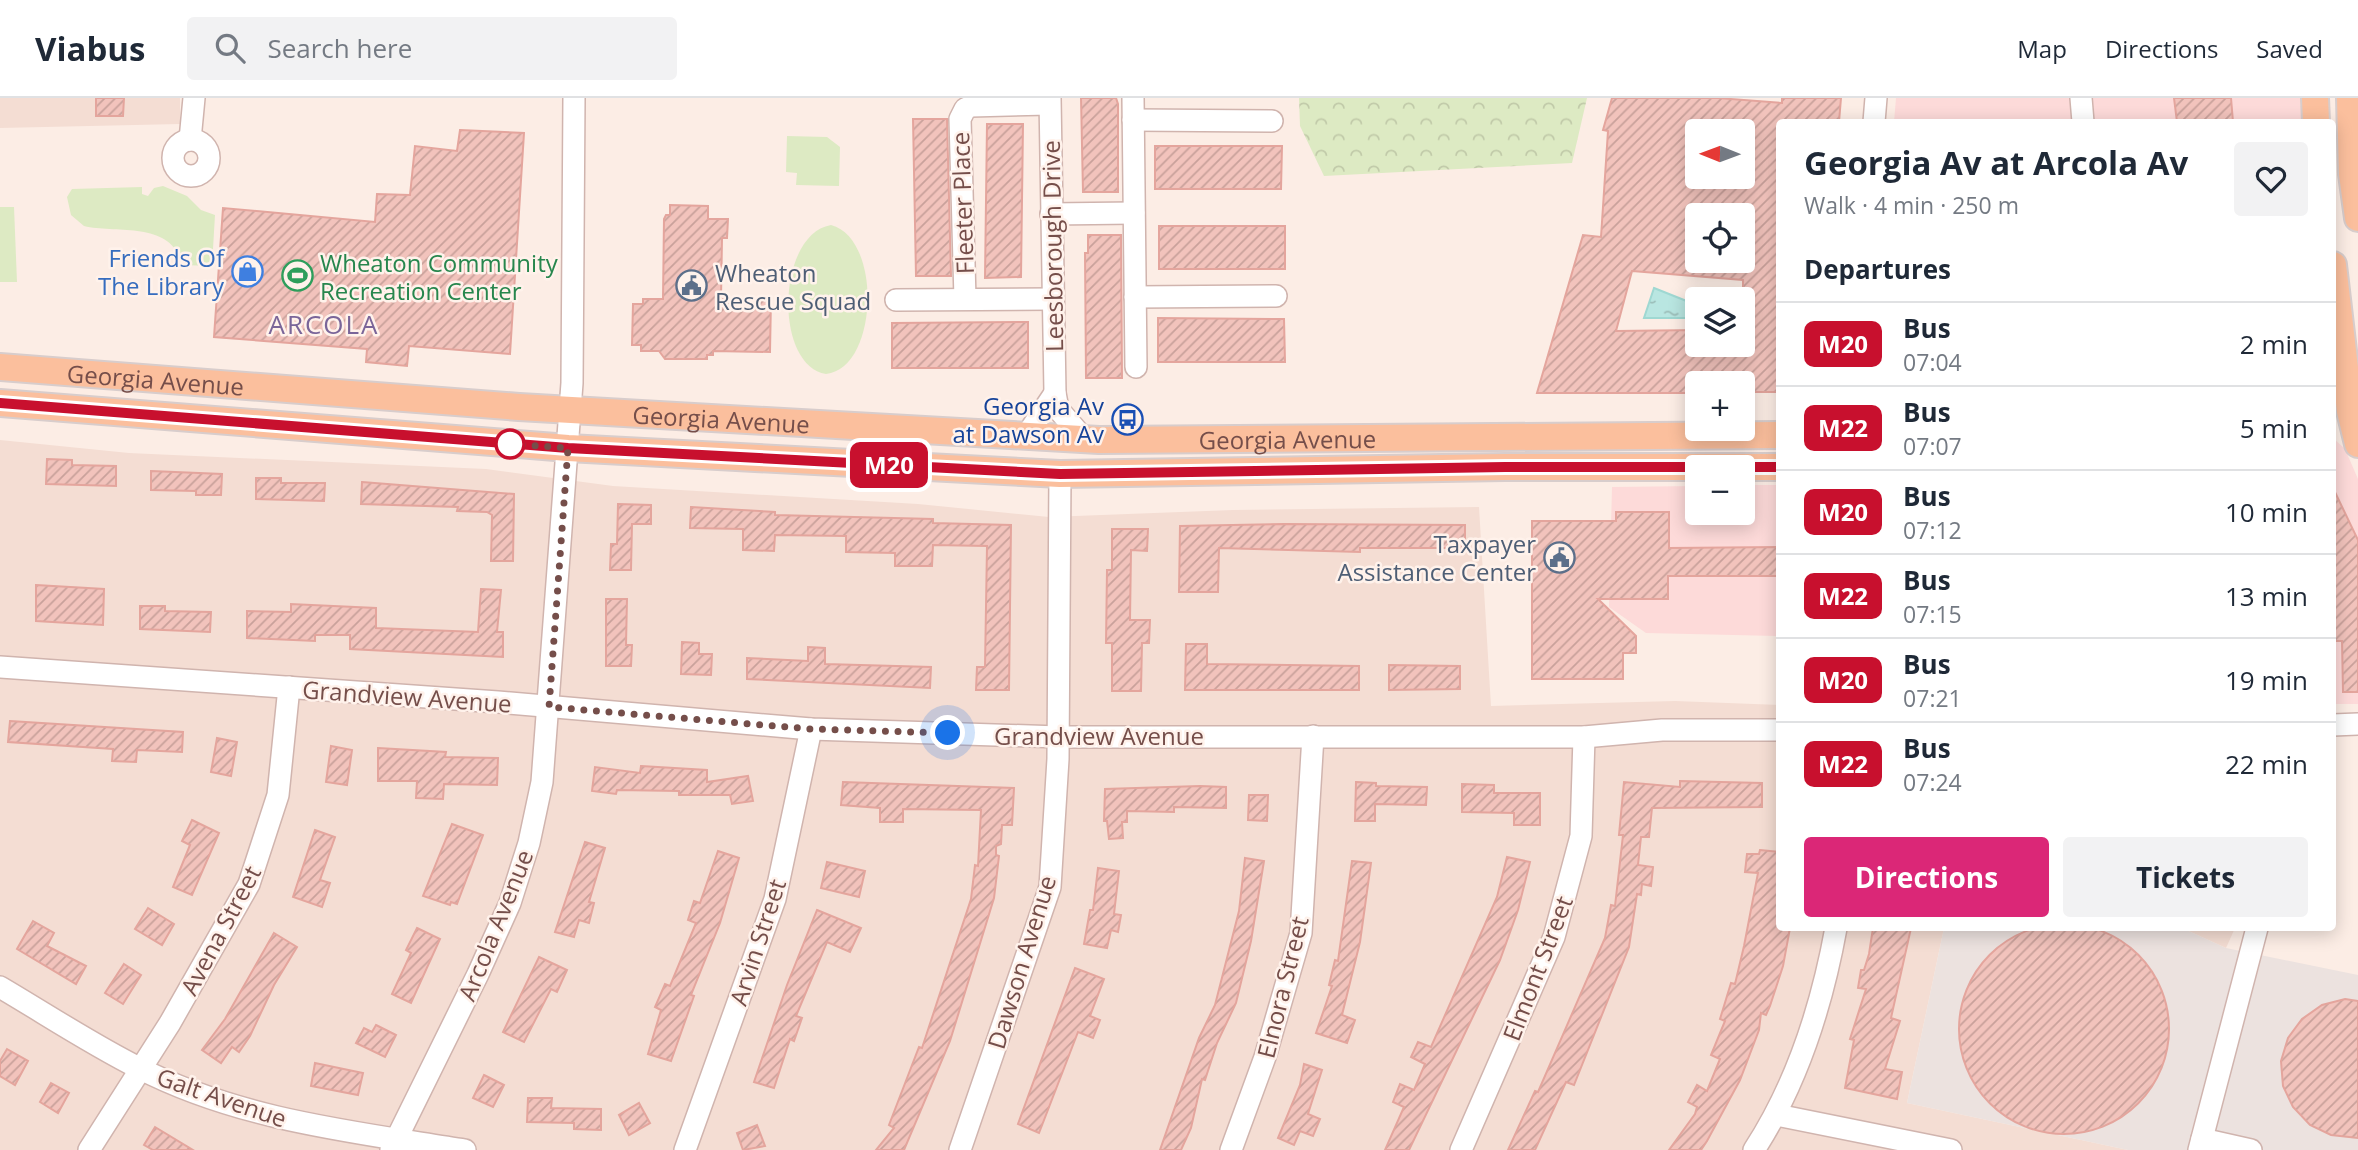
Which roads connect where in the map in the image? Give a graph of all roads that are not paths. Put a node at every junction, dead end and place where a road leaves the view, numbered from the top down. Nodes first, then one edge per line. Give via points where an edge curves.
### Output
1 (194, 98) edge
2 (574, 98) edge
3 (1133, 98) edge
4 (1876, 98) edge
5 (2081, 98) edge
6 (2315, 98) edge
7 (2350, 98) edge
8 (1049, 101) edge
9 (1874, 119) edge
10 (2083, 119) edge
11 (2316, 119) edge
12 (1133, 120) junction
13 (1272, 121) dead end
14 (190, 140) dead end
15 (1134, 213) junction
16 (1051, 214) junction
17 (2358, 218) edge
18 (2336, 292) edge
19 (1276, 296) dead end
20 (1135, 297) junction
21 (965, 299) junction
22 (1054, 299) junction
23 (896, 300) dead end
24 (0, 367) edge
25 (1136, 367) dead end
26 (2345, 372) edge
27 (1055, 393) junction
28 (0, 403) edge
29 (571, 410) junction
30 (2347, 411) edge
31 (1776, 435) edge
32 (1026, 436) junction
33 (1084, 439) junction
34 (1111, 440) junction
35 (2358, 444) edge
36 (568, 448) junction
37 (1776, 467) edge
38 (1060, 474) junction
39 (0, 667) edge
40 (289, 688) junction
41 (549, 707) junction
42 (2358, 724) edge
43 (2336, 725) edge
44 (811, 729) junction
45 (1776, 730) edge
46 (1313, 736) junction
47 (1059, 737) junction
48 (1584, 737) junction
49 (1835, 931) edge
50 (2256, 931) edge
51 (0, 987) edge
52 (139, 1068) junction
53 (1777, 1115) junction
54 (2200, 1144) edge
55 (394, 1145) edge
56 (89, 1150) edge
57 (465, 1150) edge
58 (685, 1150) edge
59 (960, 1150) edge
60 (1231, 1150) edge
61 (1461, 1150) edge
62 (1754, 1150) edge
63 (1951, 1150) edge
64 (2251, 1150) edge

1 - 14 street
2 - 29 street, Arcola Avenue
3 - 12 street
4 - 9 street
5 - 10 street
6 - 11 main road
7 - 17 main road
8 - 16 street, Leesborough Drive
8 - 21 street, Fleeter Place via 971,106 960,120
12 - 13 street
12 - 15 street
15 - 16 street
15 - 20 street
16 - 22 street, Leesborough Drive
18 - 26 main road
19 - 20 street
20 - 25 street
21 - 22 street, Fleeter Place
21 - 23 street, Fleeter Place
22 - 27 street, Leesborough Drive
24 - 29 main road, Georgia Avenue
26 - 30 main road
27 - 32 street
27 - 33 street, Leesborough Drive via 1058,409
28 - 36 main road, Georgia Avenue
29 - 32 main road, Georgia Avenue
29 - 36 street, Arcola Avenue
30 - 35 main road
31 - 34 main road, Georgia Avenue
32 - 33 main road, Georgia Avenue
32 - 38 main road via 1046,453
33 - 34 main road, Georgia Avenue
34 - 38 main road
36 - 38 main road, Georgia Avenue
36 - 41 street, Arcola Avenue
37 - 38 main road, Georgia Avenue
38 - 47 street, Dawson Avenue
39 - 40 street, Grandview Avenue
40 - 41 street, Grandview Avenue
40 - 52 street, Avena Street via 278,796 249,884 170,1023
41 - 44 street, Grandview Avenue
41 - 55 street, Arcola Avenue via 542,782 510,903
42 - 43 street
44 - 47 street, Grandview Avenue
44 - 58 street, Arvin Street via 775,899
45 - 48 street, Grandview Avenue via 1662,730
46 - 47 street, Grandview Avenue
46 - 48 street, Grandview Avenue
46 - 60 street, Elnora Street via 1301,933 1265,1058
47 - 59 street, Dawson Avenue via 1050,887
48 - 61 street, Elmont Street via 1581,836 1555,937
49 - 53 street via 1811,1029
50 - 54 street
51 - 52 street, Galt Avenue
52 - 55 street, Galt Avenue via 270,1116
52 - 56 street, Avena Street
53 - 62 street
53 - 63 street
54 - 64 street
55 - 57 street, Galt Avenue

